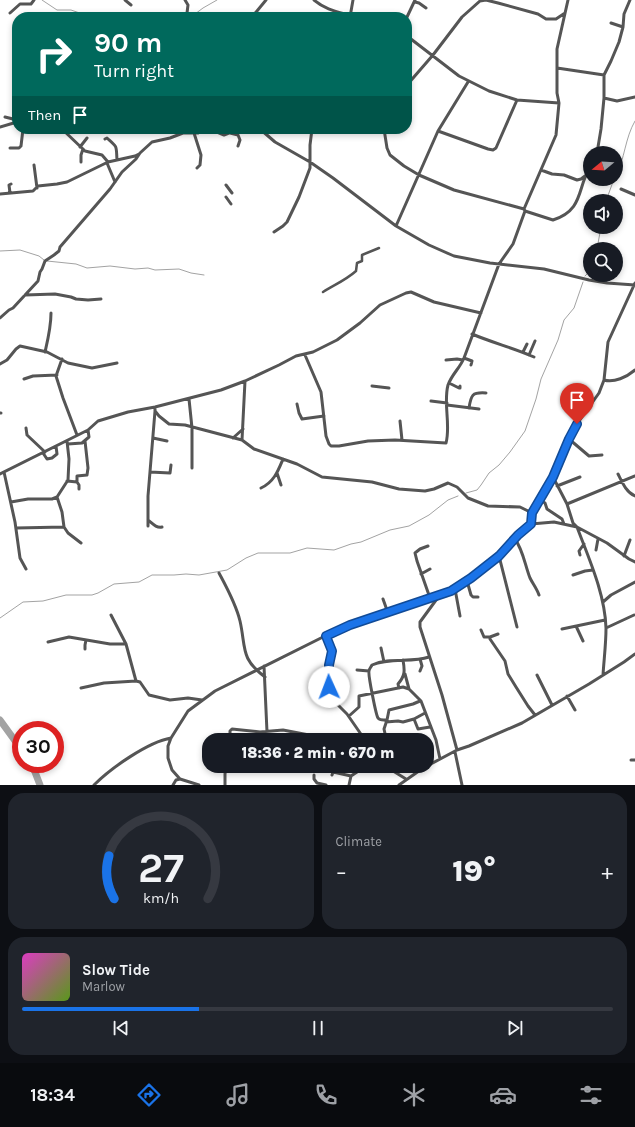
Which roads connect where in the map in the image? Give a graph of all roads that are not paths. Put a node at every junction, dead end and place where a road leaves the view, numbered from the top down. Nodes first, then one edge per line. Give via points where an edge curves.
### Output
1 (34, 0) edge
2 (125, 0) edge
3 (185, 0) edge
4 (266, 0) edge
5 (314, 0) edge
6 (353, 0) edge
7 (474, 0) edge
8 (568, 0) edge
9 (630, 0) edge
10 (415, 1) edge
11 (480, 1) edge
12 (131, 5) dead end
13 (426, 8) dead end
14 (187, 12) edge
15 (256, 12) edge
16 (337, 12) edge
17 (352, 12) edge
18 (410, 12) edge
19 (565, 12) junction
20 (10, 13) dead end
21 (611, 23) dead end
22 (623, 27) junction
23 (412, 40) edge
24 (433, 55) junction
25 (557, 68) junction
26 (604, 75) junction
27 (412, 79) edge
28 (468, 82) junction
29 (635, 97) edge
30 (604, 98) junction
31 (517, 100) junction
32 (559, 103) junction
33 (5, 117) dead end
34 (12, 119) edge
35 (12, 123) edge
36 (0, 127) edge
37 (438, 131) junction
38 (22, 134) edge
39 (67, 134) edge
40 (180, 134) edge
41 (194, 134) edge
42 (234, 134) edge
43 (266, 134) edge
44 (312, 134) edge
45 (385, 134) edge
46 (87, 138) dead end
47 (106, 139) dead end
48 (238, 146) dead end
49 (598, 146) edge
50 (10, 148) dead end
51 (82, 148) junction
52 (140, 153) junction
53 (117, 160) junction
54 (81, 162) dead end
55 (108, 162) junction
56 (310, 162) junction
57 (34, 165) dead end
58 (197, 168) dead end
59 (540, 170) junction
60 (419, 175) junction
61 (583, 177) edge
62 (115, 182) junction
63 (11, 184) dead end
64 (226, 185) dead end
65 (583, 186) edge
66 (37, 188) junction
67 (621, 190) dead end
68 (10, 193) junction
69 (232, 193) dead end
70 (0, 194) edge
71 (635, 195) edge
72 (226, 197) dead end
73 (231, 204) dead end
74 (524, 210) junction
75 (396, 226) junction
76 (274, 232) dead end
77 (379, 248) dead end
78 (499, 264) junction
79 (635, 284) edge
80 (323, 292) dead end
81 (25, 295) junction
82 (100, 299) dead end
83 (51, 313) dead end
84 (481, 313) junction
85 (0, 318) edge
86 (472, 334) junction
87 (535, 341) dead end
88 (528, 344) dead end
89 (45, 352) junction
90 (523, 352) junction
91 (305, 354) junction
92 (530, 355) junction
93 (534, 357) dead end
94 (62, 359) junction
95 (464, 359) junction
96 (446, 360) dead end
97 (117, 363) dead end
98 (0, 364) edge
99 (471, 365) dead end
100 (635, 370) edge
101 (57, 375) junction
102 (24, 379) dead end
103 (604, 380) junction
104 (245, 381) junction
105 (450, 383) junction
106 (372, 386) dead end
107 (460, 386) dead end
108 (389, 388) dead end
109 (486, 393) dead end
110 (189, 399) junction
111 (431, 401) dead end
112 (298, 404) dead end
113 (447, 404) junction
114 (155, 407) junction
115 (469, 408) junction
116 (479, 408) dead end
117 (155, 411) junction
118 (324, 416) junction
119 (400, 421) dead end
120 (26, 428) dead end
121 (192, 428) junction
122 (243, 429) junction
123 (88, 430) junction
124 (77, 435) junction
125 (153, 438) junction
126 (233, 438) junction
127 (569, 439) junction
128 (242, 440) junction
129 (402, 440) junction
130 (85, 441) junction
131 (167, 441) dead end
132 (68, 442) junction
133 (56, 446) junction
134 (44, 452) junction
135 (602, 455) dead end
136 (283, 459) junction
137 (171, 465) dead end
138 (192, 468) dead end
139 (150, 472) junction
140 (2, 473) edge
141 (277, 473) junction
142 (618, 474) dead end
143 (635, 476) edge
144 (553, 477) junction
145 (580, 477) dead end
146 (68, 481) junction
147 (77, 482) junction
148 (622, 483) junction
149 (281, 485) dead end
150 (557, 486) junction
151 (261, 488) dead end
152 (79, 489) dead end
153 (635, 496) edge
154 (57, 497) junction
155 (540, 500) junction
156 (11, 502) junction
157 (567, 504) junction
158 (532, 513) junction
159 (148, 520) junction
160 (531, 524) junction
161 (564, 524) junction
162 (148, 526) dead end
163 (64, 527) junction
164 (162, 527) dead end
165 (578, 527) junction
166 (16, 528) junction
167 (514, 539) junction
168 (598, 539) junction
169 (630, 540) dead end
170 (81, 543) dead end
171 (584, 544) junction
172 (428, 546) dead end
173 (596, 550) dead end
174 (580, 555) dead end
175 (499, 556) junction
176 (624, 556) junction
177 (635, 562) edge
178 (26, 569) dead end
179 (430, 569) dead end
180 (593, 570) junction
181 (218, 573) dead end
182 (421, 574) junction
183 (573, 576) dead end
184 (467, 581) junction
185 (635, 582) edge
186 (455, 589) junction
187 (539, 595) dead end
188 (440, 596) junction
189 (478, 596) dead end
190 (430, 598) junction
191 (383, 599) dead end
192 (603, 602) junction
193 (388, 613) junction
194 (111, 615) dead end
195 (634, 615) dead end
196 (460, 616) dead end
197 (605, 620) junction
198 (576, 626) junction
199 (517, 627) dead end
200 (606, 628) junction
201 (562, 629) dead end
202 (481, 630) dead end
203 (498, 634) dead end
204 (326, 636) junction
205 (490, 637) junction
206 (86, 640) junction
207 (583, 641) dead end
208 (48, 642) dead end
209 (126, 644) junction
210 (381, 648) dead end
211 (85, 649) dead end
212 (635, 654) edge
213 (429, 657) junction
214 (403, 660) junction
215 (420, 660) junction
216 (384, 662) junction
217 (264, 666) junction
218 (256, 670) junction
219 (357, 670) dead end
220 (420, 670) dead end
221 (369, 671) junction
222 (405, 672) junction
223 (537, 675) dead end
224 (603, 675) junction
225 (265, 677) junction
226 (136, 681) junction
227 (81, 688) dead end
228 (399, 688) junction
229 (409, 690) junction
230 (372, 693) junction
231 (567, 696) junction
232 (202, 700) junction
233 (420, 701) junction
234 (552, 705) junction
235 (575, 710) dead end
236 (425, 713) junction
237 (536, 715) junction
238 (349, 716) junction
239 (414, 719) junction
240 (387, 721) junction
241 (430, 727) junction
242 (267, 732) junction
243 (230, 733) edge
244 (299, 733) edge
245 (361, 733) edge
246 (385, 733) edge
247 (171, 738) junction
248 (456, 751) junction
249 (440, 759) junction
250 (434, 762) edge
251 (225, 773) edge
252 (356, 773) edge
253 (396, 773) edge
254 (416, 773) edge
255 (332, 774) dead end
256 (342, 774) joint
257 (314, 775) dead end
258 (352, 776) junction
259 (180, 779) junction
260 (406, 779) junction
261 (94, 785) edge
262 (173, 785) edge
263 (199, 785) edge
264 (226, 785) edge
265 (326, 785) edge
266 (350, 785) edge
267 (399, 785) edge
268 (462, 785) edge

1 - 20 street via 31,4 20,4
2 - 12 street
3 - 14 street via 188,5
4 - 15 street
5 - 16 street via 322,7
6 - 17 street
7 - 11 street
8 - 19 street
9 - 22 street via 624,14
10 - 13 street
10 - 18 street
11 - 19 street via 498,2 538,14 546,19 556,19
11 - 24 street via 462,17
19 - 25 street via 557,49
21 - 22 street
22 - 26 street
23 - 24 street
24 - 27 street
24 - 28 street
25 - 26 street
25 - 32 street
26 - 30 street
28 - 31 street via 489,92
28 - 37 street
29 - 30 street via 617,101
30 - 49 street
31 - 32 street
31 - 37 street via 493,150
32 - 59 street via 556,135
33 - 34 street
35 - 36 street
37 - 60 street
38 - 50 street via 21,146
39 - 51 street
40 - 52 street via 152,142
41 - 58 street via 201,154 200,165
42 - 48 street via 238,135 240,140
43 - 56 street
44 - 56 street
45 - 60 street via 390,155
46 - 51 street
47 - 53 street via 117,146
51 - 54 street
51 - 55 street via 102,155
52 - 53 street
52 - 62 street
53 - 55 street
55 - 62 street
55 - 66 street via 67,182
56 - 75 street
56 - 76 street via 310,168 287,222
57 - 66 street
59 - 61 street via 577,180
59 - 74 street
60 - 74 street via 454,190
60 - 75 street
62 - 81 street via 59,251 45,261 38,281
63 - 68 street
64 - 69 street
65 - 74 street via 574,206 554,220
66 - 68 street via 33,191
67 - 71 street
68 - 70 street
72 - 73 street
74 - 78 street via 513,244
75 - 78 street via 429,246 454,256
77 - 80 street via 362,255 362,261 357,263 356,270 345,280
78 - 79 street via 544,268 607,283
78 - 84 street
79 - 103 street via 608,342
81 - 82 street via 55,294 76,299
81 - 85 street
83 - 89 street
84 - 86 street
84 - 91 street via 434,302 406,292 380,305 337,340
86 - 90 street
86 - 95 street
87 - 92 street
88 - 90 street
89 - 94 street
89 - 98 street via 20,346
90 - 92 street
91 - 104 street
91 - 118 street via 321,392
92 - 93 street
94 - 97 street via 68,363 92,368
94 - 101 street
95 - 96 street
95 - 99 street via 472,361
95 - 105 street
100 - 103 street via 625,377
101 - 102 street
101 - 124 street
103 - 127 street via 599,394
104 - 110 street
104 - 122 street
105 - 107 street
105 - 113 street
106 - 108 street
109 - 115 street via 478,392 473,395
110 - 114 street
110 - 121 street
111 - 113 street
112 - 118 street via 302,419
113 - 115 street
113 - 129 street via 446,443
114 - 117 street
114 - 123 street via 98,421
115 - 116 street
117 - 121 street via 169,424
117 - 125 street
118 - 129 street via 326,436 332,446
119 - 129 street
120 - 134 street via 27,436
121 - 126 street
121 - 138 street
122 - 126 street
122 - 128 street
123 - 124 street
123 - 130 street via 89,437
124 - 132 street
125 - 131 street
125 - 139 street
126 - 128 street
127 - 135 street via 589,456
127 - 144 street
128 - 136 street via 254,449
130 - 132 street via 74,444
130 - 147 street via 87,475 77,476
132 - 133 street
132 - 146 street
133 - 134 street
133 - 134 street via 56,454 52,458 47,460
134 - 140 street
136 - 141 street
136 - 158 street via 322,476 372,482 400,489 424,491 448,483 457,487 468,498 488,506 520,508
137 - 139 street via 170,473
139 - 159 street
140 - 156 street
141 - 149 street
141 - 151 street via 270,483
142 - 148 street
143 - 148 street
144 - 150 street
144 - 155 street
145 - 150 street
146 - 147 street
146 - 154 street
147 - 152 street
148 - 153 street
148 - 157 street
150 - 157 street
154 - 156 street
154 - 163 street
155 - 158 street
155 - 161 street via 545,503 547,509 562,519
156 - 166 street
157 - 165 street via 573,523
158 - 160 street
159 - 162 street
159 - 164 street via 154,526
160 - 161 street
160 - 167 street
161 - 165 street
163 - 166 street
163 - 170 street
165 - 168 street
165 - 171 street
166 - 178 street via 20,558
167 - 175 street
167 - 187 street via 519,545
168 - 173 street
168 - 176 street
169 - 176 street
171 - 174 street via 579,551
171 - 180 street
172 - 182 street via 415,553
175 - 184 street
175 - 199 street
176 - 177 street
179 - 182 street
180 - 183 street
180 - 192 street
181 - 218 street via 237,612 247,658
182 - 190 street
184 - 186 street
184 - 189 street via 471,596
185 - 192 street
186 - 188 street
186 - 196 street
188 - 190 street
188 - 213 street via 420,622
190 - 193 street
191 - 193 street
192 - 197 street
193 - 204 street
194 - 209 street
195 - 200 street
197 - 198 street
197 - 200 street
198 - 201 street
198 - 207 street
200 - 224 street
202 - 205 street via 484,637
203 - 205 street
204 - 217 street
204 - 238 street via 332,651 328,670 331,694 335,703
205 - 237 street via 505,661 508,674
206 - 208 street via 69,637
206 - 209 street
206 - 211 street
209 - 226 street
210 - 216 street
212 - 224 street
213 - 215 street
213 - 248 street via 442,695
214 - 215 street
214 - 216 street
214 - 222 street
215 - 220 street
216 - 221 street via 372,665
217 - 218 street
217 - 225 street
218 - 225 street
218 - 232 street via 215,690
219 - 221 street
221 - 230 street
222 - 228 street via 398,684
222 - 229 street
223 - 234 street
224 - 231 street
225 - 242 street
226 - 227 street via 104,683
226 - 232 street via 140,682 149,695 170,700
228 - 229 street
228 - 230 street
229 - 233 street
230 - 238 street via 359,696 359,707
230 - 240 street via 378,718
231 - 234 street
231 - 235 street
232 - 247 street via 188,711
233 - 236 street
233 - 240 street via 390,710
234 - 237 street
236 - 239 street
236 - 241 street
237 - 248 street
238 - 245 street
239 - 240 street via 403,722
239 - 241 street via 418,729
240 - 246 street
241 - 249 street
242 - 243 street via 232,729
242 - 244 street via 283,730
247 - 259 street via 168,758 172,770
247 - 261 street via 160,740 140,751
248 - 249 street
248 - 268 street
249 - 250 street
251 - 264 street
252 - 258 street
253 - 260 street
254 - 260 street
255 - 256 street
256 - 258 street
257 - 265 street via 317,783
258 - 266 street
259 - 262 street
259 - 263 street
260 - 267 street

